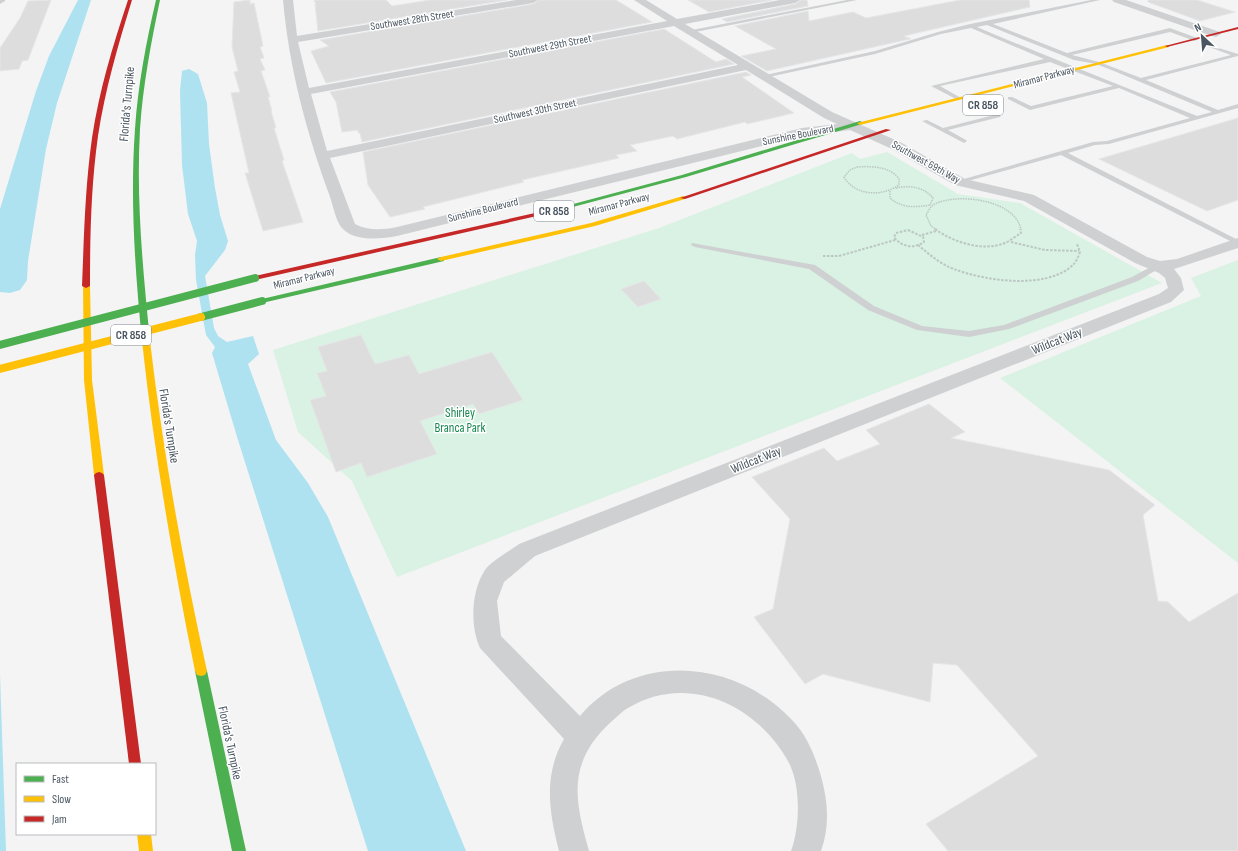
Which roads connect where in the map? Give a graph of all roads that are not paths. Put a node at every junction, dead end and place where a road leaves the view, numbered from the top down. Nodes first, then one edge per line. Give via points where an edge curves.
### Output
1 (130, 0) edge
2 (158, 0) edge
3 (288, 0) edge
4 (533, 0) edge
5 (639, 0) edge
6 (796, 0) edge
7 (855, 0) edge
8 (1098, 0) edge
9 (1117, 0) edge
10 (676, 22) junction
11 (987, 22) junction
12 (970, 26) junction
13 (1238, 28) edge
14 (690, 31) junction
15 (1216, 34) junction
16 (1195, 39) junction
17 (292, 40) junction
18 (1227, 42) dead end
19 (1208, 47) joint
20 (1067, 55) junction
21 (1049, 60) junction
22 (1097, 63) junction
23 (748, 66) junction
24 (1131, 67) dead end
25 (1072, 69) junction
26 (1116, 70) junction
27 (764, 76) junction
28 (1095, 76) junction
29 (1079, 80) dead end
30 (1140, 80) junction
31 (1119, 86) junction
32 (304, 92) junction
33 (1026, 94) dead end
34 (958, 98) junction
35 (1010, 98) junction
36 (998, 101) dead end
37 (1238, 106) edge
38 (1218, 112) junction
39 (998, 116) dead end
40 (938, 117) dead end
41 (1197, 118) junction
42 (921, 122) joint
43 (849, 126) junction
44 (898, 128) dead end
45 (942, 130) junction
46 (870, 135) junction
47 (964, 142) dead end
48 (1062, 153) junction
49 (322, 156) junction
50 (959, 182) junction
51 (1238, 243) edge
52 (695, 245) dead end
53 (1159, 266) junction
54 (0, 345) edge
55 (0, 369) edge
56 (580, 736) junction
57 (135, 763) edge
58 (144, 835) edge
59 (146, 851) edge
60 (239, 851) edge
61 (574, 851) edge
62 (806, 851) edge

1 - 57 main road, Florida's Turnpike via 112,54 96,131 87,235 86,309 88,380 94,439
2 - 60 main road, Florida's Turnpike via 140,83 136,144 135,220 145,347 175,538
3 - 17 street, Sunshine Boulevard
4 - 17 street, Southwest 28th Street
5 - 10 street, Southwest 69th Way
6 - 10 street, Southwest 29th Street
7 - 14 lane
8 - 11 lane
9 - 15 street
10 - 14 street, Southwest 69th Way
10 - 32 street, Southwest 29th Street
11 - 12 lane
11 - 20 lane
12 - 21 lane
12 - 27 lane via 878,52
13 - 15 main road, Miramar Parkway / CR 858
14 - 23 street, Southwest 69th Way
15 - 16 main road, Miramar Parkway / CR 858
16 - 20 lane via 1170,30
16 - 22 main road, Miramar Parkway / CR 858
17 - 32 street, Sunshine Boulevard
18 - 19 main road
19 - 30 lane via 1237,55
20 - 22 lane
21 - 25 lane
21 - 34 lane via 934,86
22 - 25 main road, Miramar Parkway / CR 858
22 - 26 lane
23 - 27 street, Southwest 69th Way
23 - 49 street, Southwest 30th Street
24 - 26 main road, Miramar Parkway
25 - 28 lane
25 - 34 main road, Miramar Parkway / CR 858
26 - 28 main road, Miramar Parkway
26 - 30 lane
27 - 43 street, Southwest 69th Way
28 - 29 main road, Miramar Parkway
28 - 31 lane
30 - 38 lane
31 - 35 lane via 1030,108
31 - 41 lane
32 - 49 street, Sunshine Boulevard
33 - 35 main road, Miramar Parkway / CR 858
34 - 43 main road, Miramar Parkway / CR 858
35 - 36 main road, Miramar Parkway / CR 858
37 - 38 lane
38 - 41 lane
39 - 45 lane
40 - 42 main road
41 - 48 lane
42 - 45 lane
43 - 46 street, Southwest 69th Way
43 - 49 street, Sunshine Boulevard via 802,132 377,234 359,233 348,226
43 - 54 main road, Miramar Parkway / CR 858, bridge via 629,192 255,278
44 - 46 main road, Miramar Parkway / CR 858
45 - 47 lane
46 - 50 street, Southwest 69th Way via 897,146
46 - 55 main road, Miramar Parkway / CR 858, bridge via 641,211 509,245 401,267 262,301
48 - 50 lane
48 - 51 lane
50 - 53 street, Southwest 69th Way via 1029,198 1141,260
51 - 53 street via 1180,263
52 - 53 lane via 812,267 871,308 920,328 969,334 1006,327 1135,279
53 - 56 street, Wildcat Way via 1171,273 1176,282 1176,290 1165,298 526,550 494,576 485,601 489,640
56 - 61 street via 565,771 563,811
56 - 62 street via 605,707 637,688 674,680 712,684 748,699 779,724 802,757 813,798 810,840
58 - 59 main road

